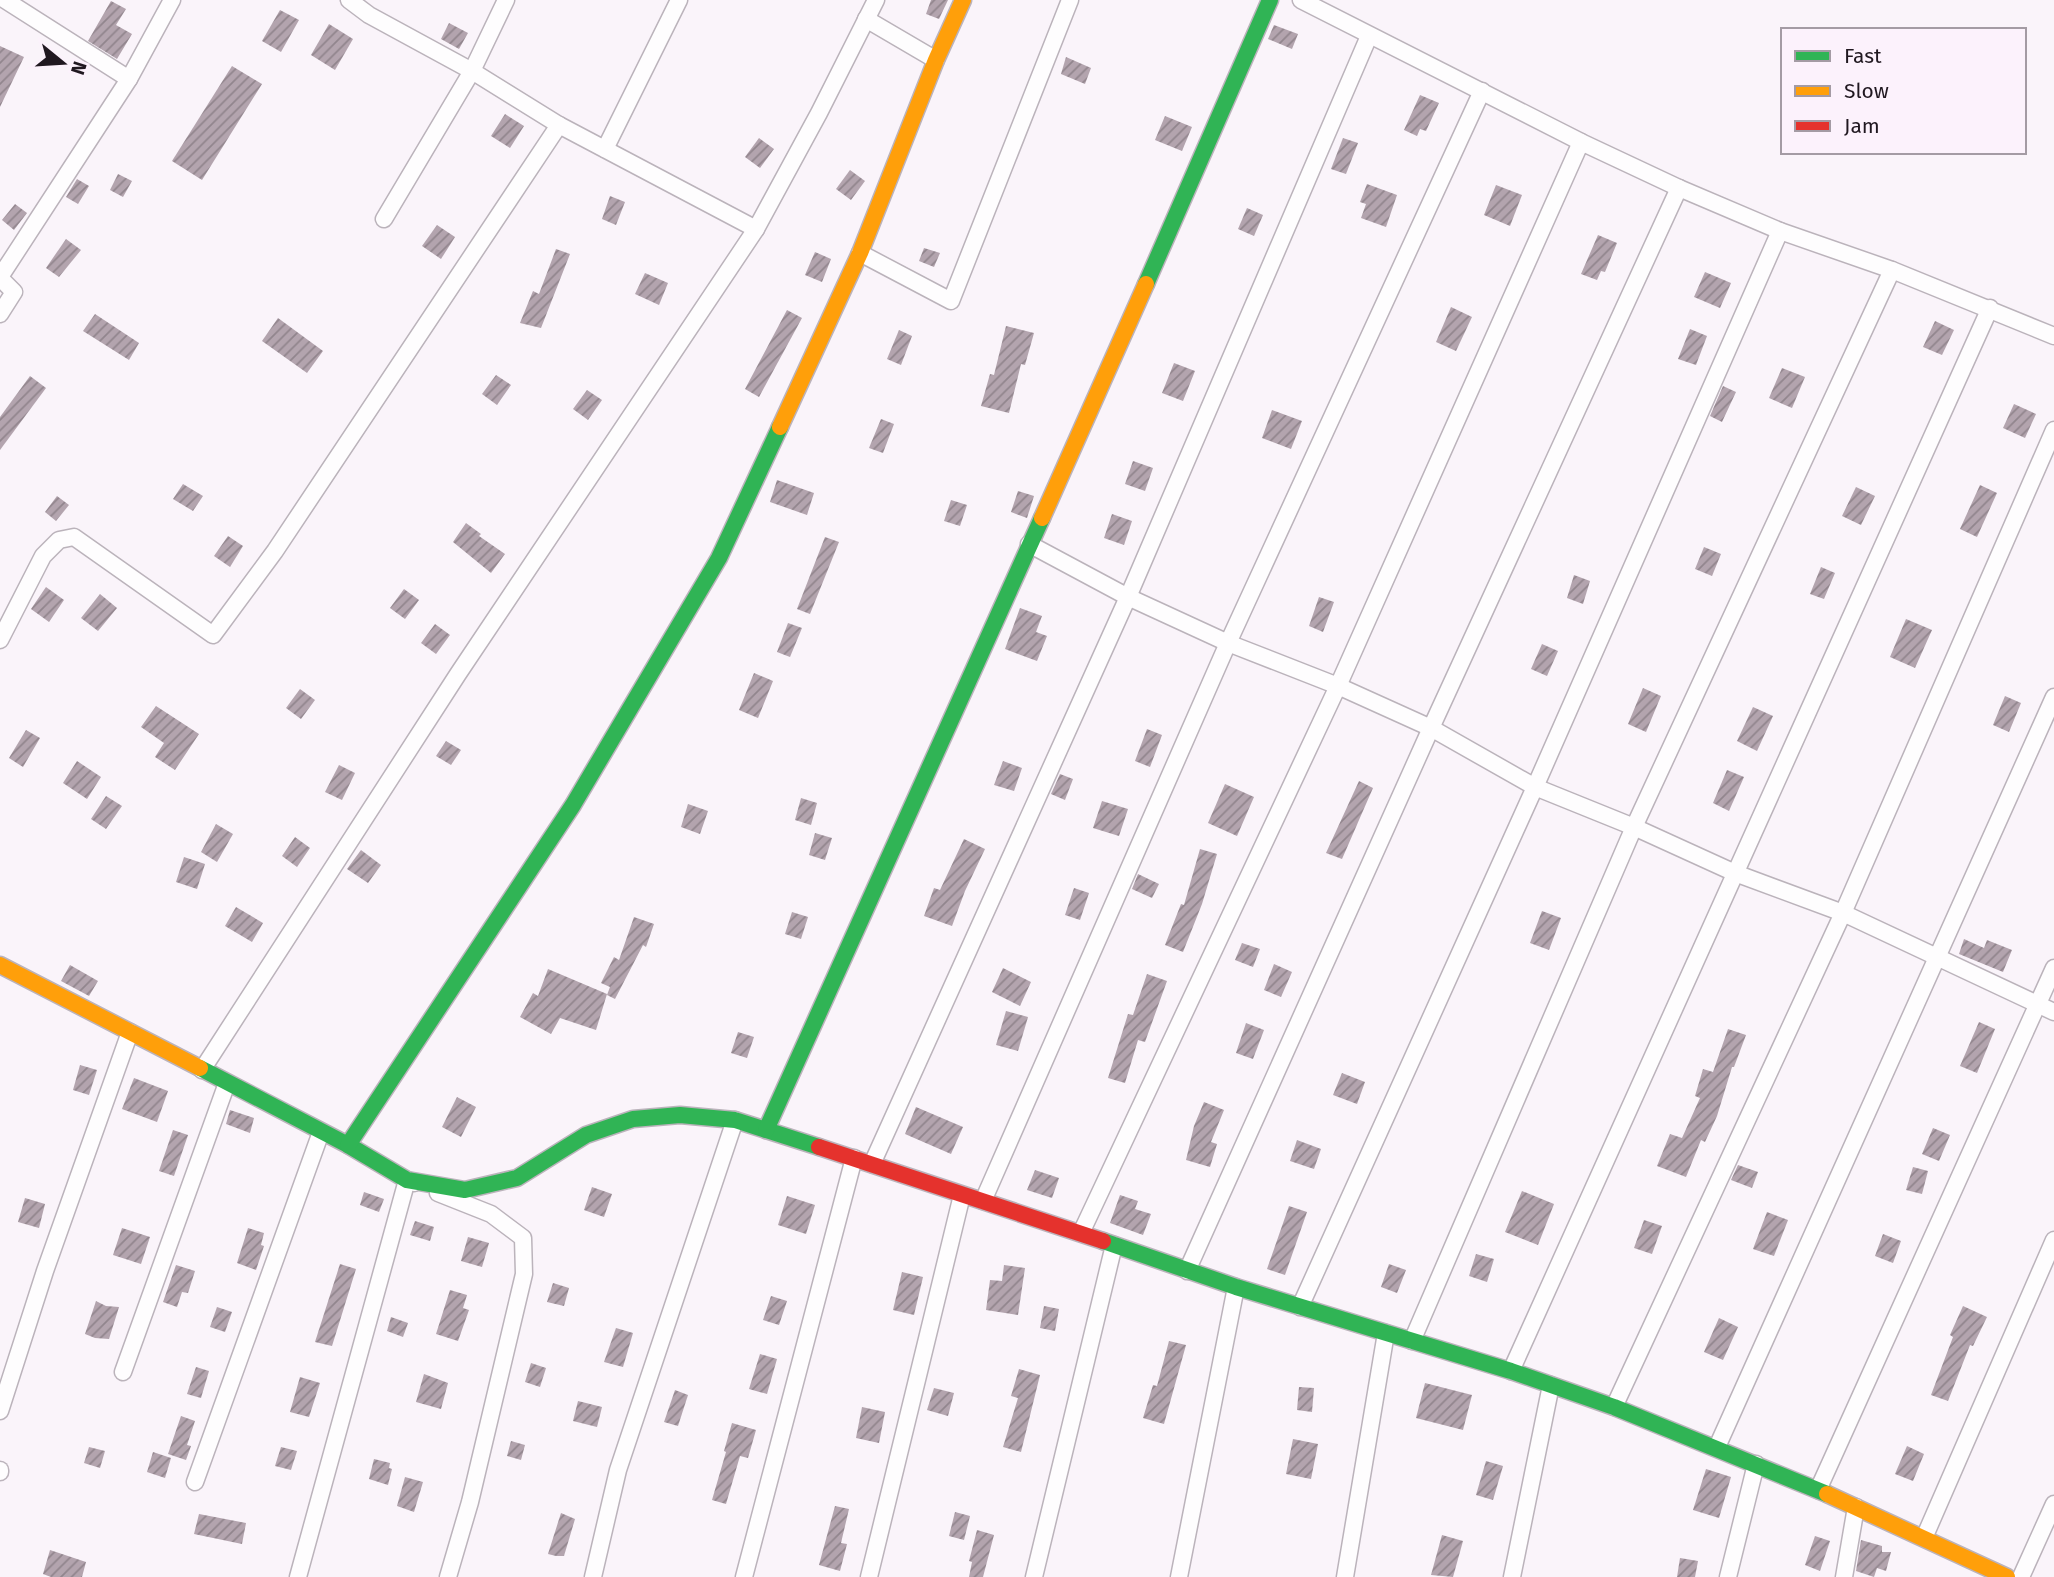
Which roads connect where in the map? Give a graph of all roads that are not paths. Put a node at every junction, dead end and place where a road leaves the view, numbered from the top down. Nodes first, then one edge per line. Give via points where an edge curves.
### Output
1 (5, 0) edge
2 (172, 0) edge
3 (349, 0) edge
4 (376, 0) edge
5 (506, 0) edge
6 (679, 0) edge
7 (876, 0) edge
8 (963, 0) edge
9 (1070, 0) edge
10 (1270, 0) edge
11 (1301, 0) edge
12 (369, 15) junction
13 (866, 19) junction
14 (1370, 36) junction
15 (936, 60) junction
16 (472, 71) junction
17 (129, 79) junction
18 (1482, 91) junction
19 (559, 125) junction
20 (1581, 142) junction
21 (606, 149) junction
22 (1679, 188) junction
23 (384, 219) dead end
24 (756, 229) junction
25 (1780, 231) junction
26 (860, 253) junction
27 (1892, 270) junction
28 (0, 277) edge
29 (1990, 308) junction
30 (0, 314) edge
31 (2054, 336) edge
32 (2054, 430) edge
33 (1029, 544) junction
34 (1128, 597) junction
35 (0, 640) edge
36 (1228, 643) junction
37 (1338, 686) junction
38 (2054, 696) edge
39 (1431, 728) junction
40 (1535, 786) junction
41 (1634, 827) junction
42 (1735, 873) junction
43 (1843, 913) junction
44 (1937, 958) junction
45 (0, 965) edge
46 (2054, 968) edge
47 (2038, 1004) junction
48 (2054, 1012) edge
49 (130, 1032) junction
50 (202, 1070) junction
51 (227, 1083) junction
52 (735, 1120) junction
53 (766, 1130) junction
54 (321, 1132) junction
55 (348, 1145) junction
56 (854, 1158) junction
57 (872, 1164) junction
58 (407, 1180) junction
59 (962, 1195) junction
60 (983, 1201) junction
61 (1081, 1233) junction
62 (2054, 1240) edge
63 (1114, 1245) junction
64 (1187, 1271) junction
65 (1236, 1287) junction
66 (1300, 1307) junction
67 (1386, 1333) junction
68 (1412, 1341) junction
69 (1511, 1371) junction
70 (123, 1372) dead end
71 (1551, 1385) junction
72 (1614, 1407) junction
73 (0, 1412) edge
74 (1717, 1447) junction
75 (1756, 1464) junction
76 (195, 1482) dead end
77 (1818, 1490) junction
78 (2054, 1504) edge
79 (1856, 1507) junction
80 (1924, 1538) junction
81 (1991, 1573) edge
82 (298, 1577) edge
83 (448, 1577) edge
84 (593, 1577) edge
85 (744, 1577) edge
86 (869, 1577) edge
87 (1034, 1577) edge
88 (1179, 1577) edge
89 (1345, 1577) edge
90 (1512, 1577) edge
91 (1728, 1577) edge
92 (1844, 1577) edge
93 (2007, 1577) edge
94 (2021, 1577) edge

1 - 17 street
2 - 17 street
3 - 12 street
4 - 12 street
5 - 16 street
6 - 21 street
7 - 13 street
8 - 15 street
9 - 26 street via 951,301
10 - 33 street
11 - 14 street
12 - 16 street
13 - 15 street
13 - 24 street
14 - 18 street
14 - 34 street
15 - 26 street
16 - 19 street
16 - 23 street
17 - 28 street
18 - 20 street
18 - 36 street
19 - 21 street
19 - 35 street via 275,551 213,635 74,537 59,540 43,556
20 - 22 street
20 - 37 street
21 - 24 street
22 - 25 street
22 - 39 street
24 - 50 street via 458,674
25 - 27 street
25 - 40 street
26 - 55 street via 719,558 573,805
27 - 29 street
27 - 41 street
28 - 30 street via 14,292
29 - 31 street
29 - 42 street
32 - 43 street
33 - 34 street
33 - 53 street
34 - 36 street
34 - 57 street
36 - 37 street
36 - 60 street
37 - 39 street
37 - 61 street
38 - 44 street
39 - 40 street
39 - 64 street
40 - 41 street
40 - 66 street
41 - 42 street
41 - 68 street
42 - 43 street
42 - 69 street
43 - 44 street
43 - 72 street
44 - 47 street
44 - 74 street
45 - 49 street
46 - 47 street
47 - 48 street
47 - 77 street
49 - 50 street
49 - 73 street
50 - 51 street
51 - 54 street
51 - 70 street
52 - 53 street
52 - 58 street via 680,1115 633,1119 586,1135 517,1178 465,1190
52 - 84 street via 618,1471
53 - 56 street
54 - 55 street
54 - 76 street
55 - 58 street
56 - 57 street
56 - 85 street
57 - 59 street
58 - 82 street
58 - 83 street via 491,1214 523,1238 524,1274
59 - 60 street
59 - 86 street
60 - 61 street
61 - 63 street
62 - 80 street
63 - 64 street
63 - 87 street
64 - 65 street
65 - 66 street
65 - 88 street
66 - 67 street
67 - 68 street
67 - 89 street
68 - 69 street
69 - 71 street
71 - 72 street
71 - 90 street
72 - 74 street
74 - 75 street
75 - 77 street
75 - 91 street
77 - 79 street
78 - 94 street
79 - 80 street
79 - 92 street
80 - 81 street
81 - 93 street

